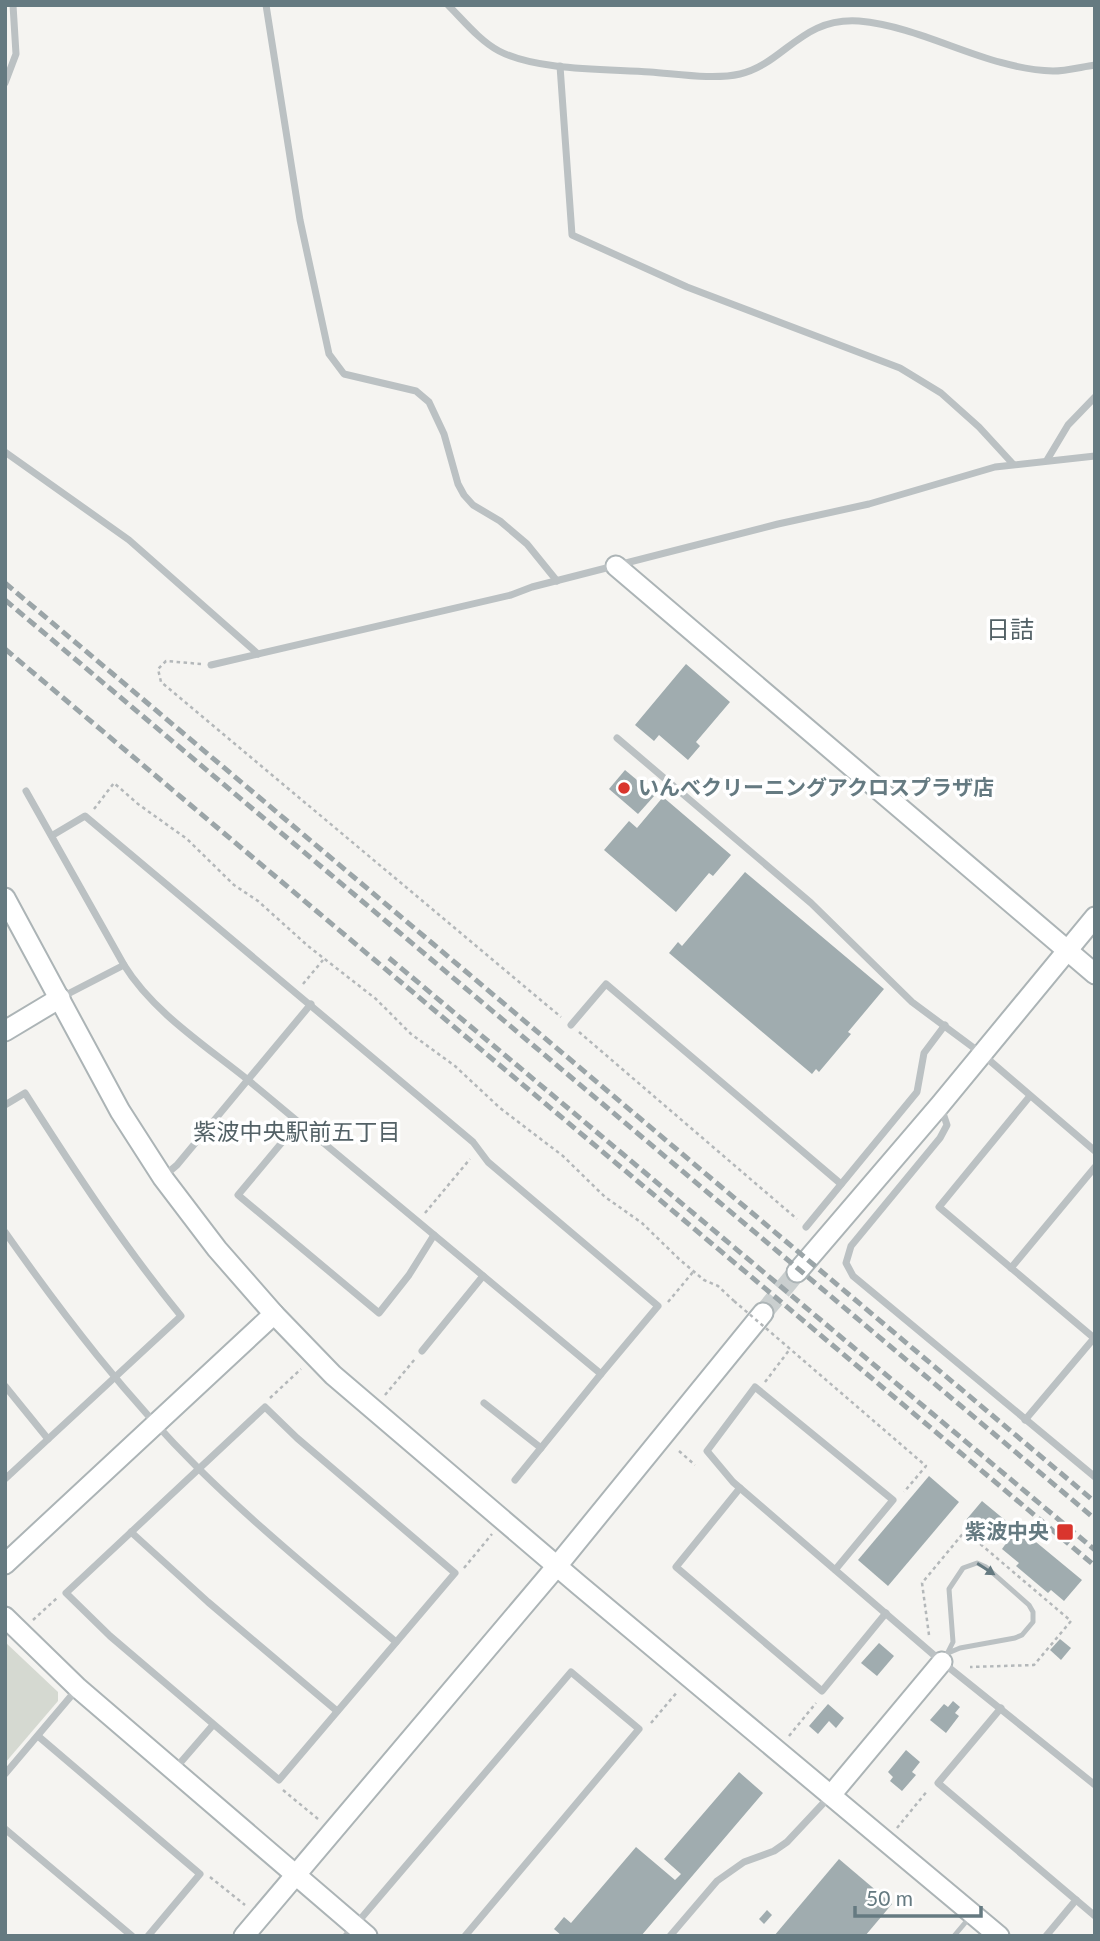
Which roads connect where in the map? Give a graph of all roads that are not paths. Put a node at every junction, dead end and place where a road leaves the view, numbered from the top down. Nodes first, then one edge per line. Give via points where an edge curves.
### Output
1 (13, 5) edge
2 (266, 5) edge
3 (448, 5) edge
4 (1095, 65) edge
5 (560, 66) junction
6 (5, 83) edge
7 (1095, 397) edge
8 (5, 452) edge
9 (1095, 456) edge
10 (1047, 460) junction
11 (1013, 464) junction
12 (615, 566) junction
13 (556, 581) junction
14 (258, 654) junction
15 (211, 665) road end
16 (617, 738) dead end
17 (26, 791) dead end
18 (53, 835) junction
19 (5, 898) edge
20 (1095, 917) edge
21 (1068, 951) junction
22 (124, 965) junction
23 (1095, 974) edge
24 (60, 998) junction
25 (311, 1004) junction
26 (571, 1025) road end
27 (945, 1026) junction
28 (5, 1031) edge
29 (982, 1054) junction
30 (248, 1080) junction
31 (1031, 1096) junction
32 (5, 1105) edge
33 (940, 1105) junction
34 (299, 1122) junction
35 (1095, 1151) edge
36 (1095, 1167) edge
37 (163, 1178) junction
38 (841, 1184) junction
39 (806, 1227) road end
40 (5, 1232) edge
41 (434, 1235) junction
42 (1011, 1268) junction
43 (797, 1272) tunnel mouth
44 (483, 1276) junction
45 (763, 1313) tunnel mouth
46 (274, 1314) junction
47 (1094, 1338) edge
48 (422, 1351) road end
49 (601, 1374) junction
50 (115, 1378) junction
51 (5, 1386) edge
52 (484, 1402) dead end
53 (1025, 1420) junction
54 (156, 1423) junction
55 (48, 1439) junction
56 (541, 1448) junction
57 (199, 1469) junction
58 (1095, 1478) edge
59 (5, 1479) edge
60 (515, 1479) dead end
61 (740, 1488) junction
62 (131, 1532) junction
63 (5, 1564) edge
64 (557, 1566) junction
65 (835, 1570) junction
66 (886, 1613) junction
67 (5, 1617) edge
68 (396, 1642) junction
69 (945, 1658) junction
70 (78, 1688) junction
71 (1001, 1708) junction
72 (337, 1711) junction
73 (213, 1725) junction
74 (37, 1737) junction
75 (174, 1771) junction
76 (1095, 1773) edge
77 (5, 1774) edge
78 (1092, 1782) edge
79 (831, 1795) junction
80 (5, 1829) edge
81 (296, 1875) junction
82 (1076, 1900) junction
83 (972, 1913) junction
84 (1095, 1916) edge
85 (356, 1932) edge
86 (132, 1936) edge
87 (148, 1936) edge
88 (244, 1936) edge
89 (465, 1936) edge
90 (670, 1936) edge
91 (954, 1936) edge
92 (999, 1936) edge
93 (1046, 1936) edge

1 - 6 street via 16,54
2 - 13 street via 300,220 329,354 344,374 416,391 429,402 464,495 527,544
3 - 5 street via 498,50 521,60
4 - 5 street via 1054,71 1001,63 900,29 858,21 809,30 763,64 740,74
5 - 11 street via 572,235 687,287 900,368 941,393
7 - 10 street via 1068,425
8 - 14 street via 129,540
9 - 10 street
10 - 11 street
11 - 12 street
12 - 13 street
12 - 21 street
13 - 14 street
14 - 15 street
16 - 27 street via 811,902 912,1002
17 - 18 street
18 - 22 street
18 - 25 street via 85,816
19 - 24 street
20 - 21 street
21 - 23 street
21 - 29 street
22 - 24 street
22 - 30 street via 156,1003
24 - 28 street
24 - 37 street via 120,1111
25 - 30 street
25 - 49 street via 658,1306
26 - 38 street via 606,984
27 - 29 street
27 - 38 street via 924,1053 917,1092
29 - 31 street
29 - 33 street
30 - 34 street
30 - 37 street
31 - 35 street
31 - 42 street via 939,1207
32 - 50 street via 25,1093 139,1265 181,1316
33 - 43 street
33 - 53 street via 947,1125 940,1138 851,1246 846,1263 853,1276
34 - 41 street
34 - 41 street via 238,1195 379,1312
36 - 42 street
37 - 46 street
38 - 39 street
40 - 50 street
41 - 44 street
42 - 47 street
44 - 48 street
44 - 49 street
45 - 64 street
46 - 54 street
46 - 64 street via 333,1375
47 - 53 street
49 - 56 street
50 - 54 street
50 - 55 street
51 - 55 street
52 - 56 street
53 - 58 street
54 - 57 street
54 - 63 street
55 - 59 street
56 - 60 street
57 - 62 street
57 - 68 street
57 - 68 street via 265,1407 455,1573
61 - 65 street
61 - 65 street via 707,1451 755,1387 893,1500
61 - 66 street via 676,1567 822,1691
62 - 72 street
62 - 73 street via 66,1593
64 - 79 street
64 - 81 street
65 - 66 street
66 - 69 street
67 - 70 street
68 - 72 street
69 -> 69 lane via 953,1643 949,1589 963,1569 977,1563 1029,1605 1033,1622 1015,1638 960,1648
69 - 71 street
69 - 79 street
70 - 74 street
70 - 75 street
71 - 78 street
71 - 82 street via 938,1783
72 - 73 street via 279,1780
73 - 75 street
74 - 77 street
74 - 87 street via 200,1874
75 - 81 street
76 - 78 street
79 - 83 street
79 - 90 street via 787,1842 716,1881
80 - 86 street
81 - 85 street
81 - 88 street
82 - 84 street
82 - 93 street
83 - 91 lane
83 - 92 street
85 - 89 street via 571,1672 639,1729

